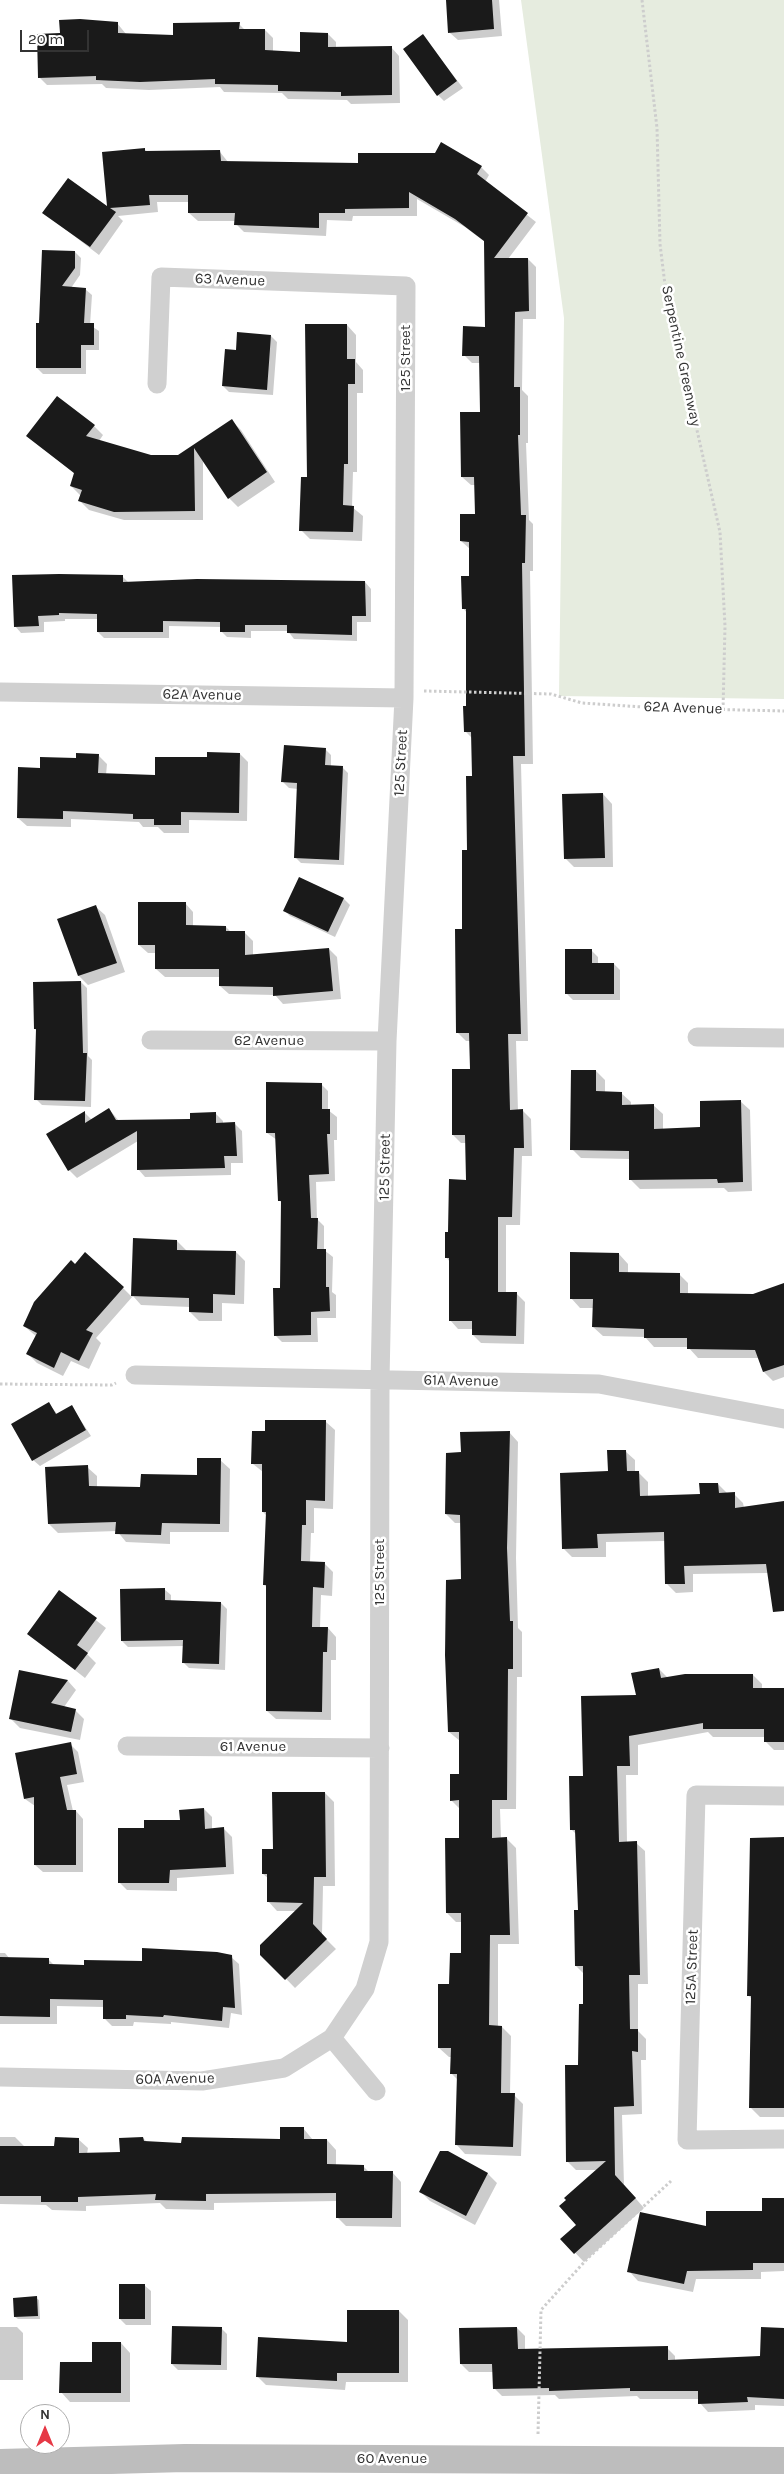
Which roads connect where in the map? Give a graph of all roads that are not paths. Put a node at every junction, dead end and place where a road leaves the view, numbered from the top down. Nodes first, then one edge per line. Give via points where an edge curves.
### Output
1 (406, 286) joint
2 (157, 384) dead end
3 (0, 692) edge
4 (412, 695) junction
5 (697, 1037) dead end
6 (784, 1038) edge
7 (150, 1040) dead end
8 (387, 1041) junction
9 (135, 1375) road end
10 (380, 1380) junction
11 (784, 1420) edge
12 (127, 1746) dead end
13 (380, 1748) junction
14 (784, 1796) edge
15 (332, 2038) junction
16 (0, 2077) edge
17 (376, 2092) dead end
18 (784, 2139) edge
19 (784, 2461) edge
20 (0, 2462) edge
21 (185, 2466) edge
22 (528, 2467) edge

1 - 2 street, 63 Avenue via 161,277
1 - 4 street, 125 Street
3 - 4 street, 62A Avenue
4 - 8 street, 125 Street
5 - 6 street
7 - 8 street, 62 Avenue
8 - 10 street, 125 Street
9 - 10 street, 61A Avenue
10 - 11 street, 61A Avenue via 599,1384
10 - 13 street, 125 Street
12 - 13 street, 61 Avenue
13 - 15 street, 125 Street via 379,1942 364,1989
14 - 18 street, 125A Street via 696,1795 687,2140
15 - 16 street, 60A Avenue via 284,2068 202,2081
15 - 17 street
19 - 22 street, 60 Avenue
20 - 21 street, 60 Avenue
21 - 22 street, 60 Avenue

